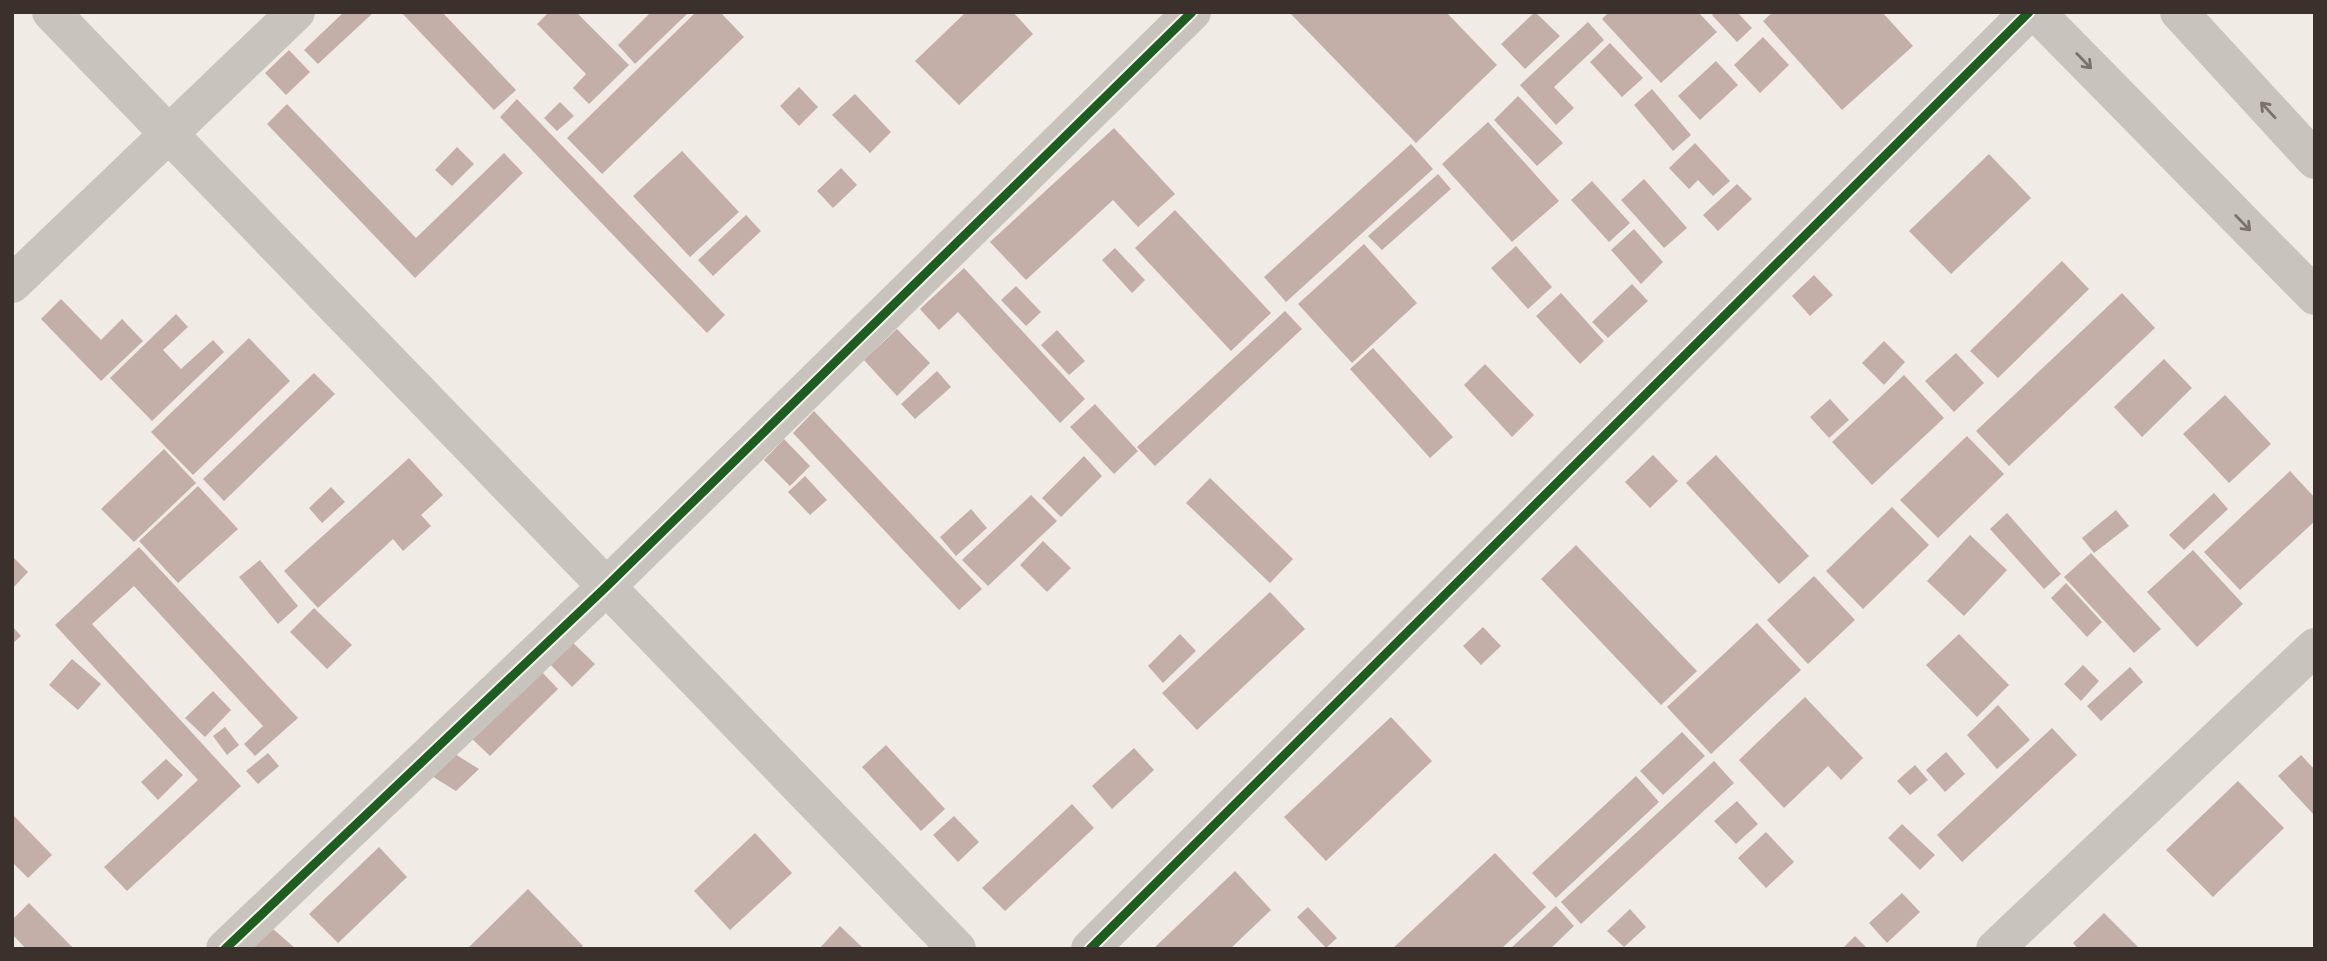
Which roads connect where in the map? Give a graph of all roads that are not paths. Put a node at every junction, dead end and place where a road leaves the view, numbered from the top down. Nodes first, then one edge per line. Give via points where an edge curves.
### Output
1 (51, 12) edge
2 (296, 12) edge
3 (1192, 12) edge
4 (2029, 12) edge
5 (2036, 12) edge
6 (2179, 12) edge
7 (169, 133) junction
8 (2315, 160) edge
9 (12, 284) edge
10 (2315, 296) edge
11 (606, 587) junction
12 (2315, 647) edge
13 (225, 949) edge
14 (957, 949) edge
15 (1090, 949) edge
16 (1995, 949) edge

1 - 7 street
2 - 7 street
3 - 11 street
4 - 15 street
5 -> 10 street
8 -> 6 street
7 - 9 street
7 - 11 street
11 - 13 street
11 - 14 street
12 - 16 street

